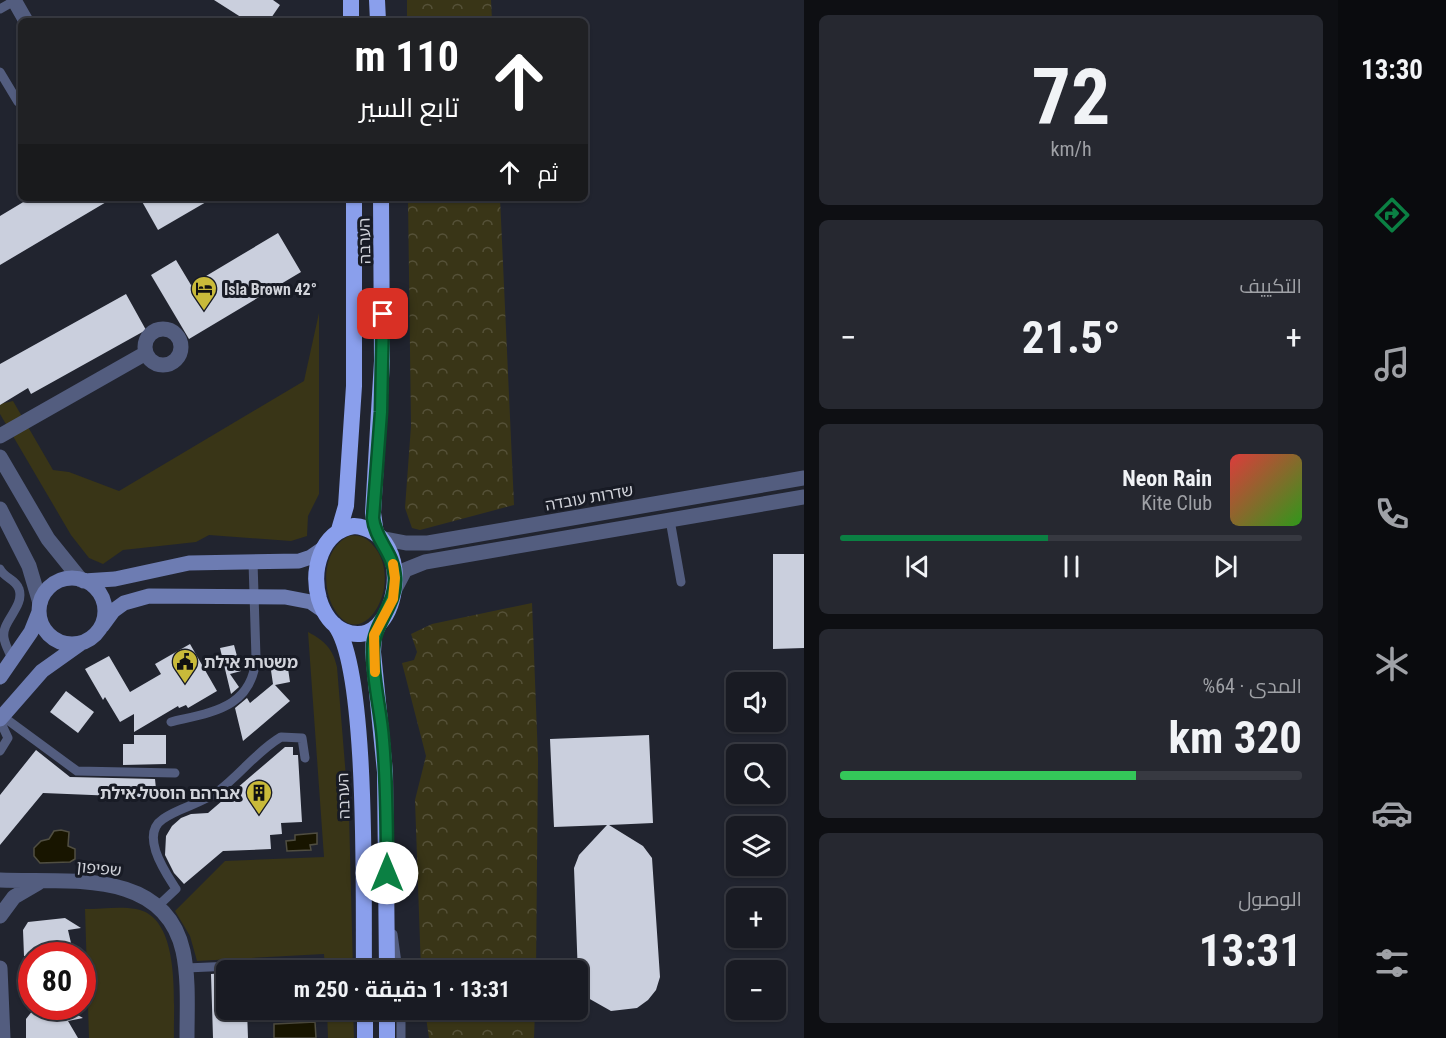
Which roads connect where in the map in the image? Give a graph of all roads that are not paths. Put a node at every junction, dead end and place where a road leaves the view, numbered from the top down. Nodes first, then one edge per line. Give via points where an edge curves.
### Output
1 (14, 0) edge
2 (351, 0) edge
3 (377, 0) edge
4 (0, 9) edge
5 (24, 18) edge
6 (351, 18) edge
7 (378, 18) edge
8 (0, 72) edge
9 (18, 102) dead end
10 (354, 201) edge
11 (381, 201) edge
12 (146, 353) dead end
13 (0, 436) edge
14 (0, 457) edge
15 (804, 478) edge
16 (804, 497) edge
17 (0, 509) edge
18 (670, 520) junction
19 (339, 530) junction
20 (378, 536) junction
21 (324, 548) junction
22 (253, 562) junction
23 (0, 569) edge
24 (82, 580) junction
25 (681, 582) dead end
26 (394, 589) junction
27 (255, 597) junction
28 (40, 606) junction
29 (324, 611) junction
30 (379, 624) junction
31 (335, 625) junction
32 (102, 626) junction
33 (82, 642) junction
34 (13, 660) junction
35 (0, 678) edge
36 (1, 719) edge
37 (171, 722) dead end
38 (0, 751) edge
39 (305, 758) dead end
40 (175, 772) dead end
41 (0, 880) edge
42 (44, 882) junction
43 (387, 894) junction
44 (158, 906) junction
45 (0, 916) edge
46 (364, 960) edge
47 (387, 960) edge
48 (397, 960) edge
49 (216, 967) edge
50 (0, 968) edge
51 (186, 968) junction
52 (365, 1020) edge
53 (387, 1020) edge
54 (401, 1020) edge
55 (3, 1038) edge
56 (187, 1038) edge
57 (365, 1038) edge
58 (387, 1038) edge
59 (401, 1038) edge

1 - 4 lane
1 - 5 street
2 - 6 highway
3 - 7 highway
8 - 9 lane
10 - 19 highway, הערבה via 353,403 346,506
11 - 20 highway, הערבה via 382,378 373,513
12 - 13 street
14 - 24 street via 48,539
15 - 20 street, שדרות עובדה via 428,543 406,543
16 - 18 street
17 - 28 street via 29,566
18 - 25 lane
18 - 26 street via 426,562 405,570
19 - 20 highway via 362,526
19 - 21 highway
20 - 26 highway via 391,557
21 - 22 main road via 299,561
21 - 29 highway via 316,581
22 - 24 main road via 177,564 115,579
22 - 27 lane
23 - 34 lane via 20,589 20,599 3,638
24 - 28 main road via 56,583 46,592
24 - 32 main road via 97,590 103,601
26 - 30 highway via 389,609
27 - 29 main road via 301,600
27 - 32 main road via 139,598 118,606
27 - 37 lane via 256,658 250,686 231,704
28 - 33 main road via 44,628 52,638 63,643
28 - 34 main road via 31,632
29 - 31 highway
30 - 31 highway via 357,634
30 - 43 highway via 373,652 385,763
31 - 46 highway, הערבה via 351,663 357,726
32 - 33 main road
33 - 36 main road via 42,672
34 - 35 main road
36 - 38 lane via 8,738
36 - 40 lane via 77,771
39 - 44 lane via 302,738 281,737 211,796 162,819 154,847 176,890
41 - 42 street, שפיפון
42 - 44 street, שפיפון via 115,885 146,896
42 - 45 street via 15,897
43 - 47 highway
43 - 48 lane
44 - 51 street, שפיפון via 177,932
49 - 51 lane
50 - 55 street
51 - 56 street, שפיפון
52 - 57 highway
53 - 58 highway
54 - 59 lane

